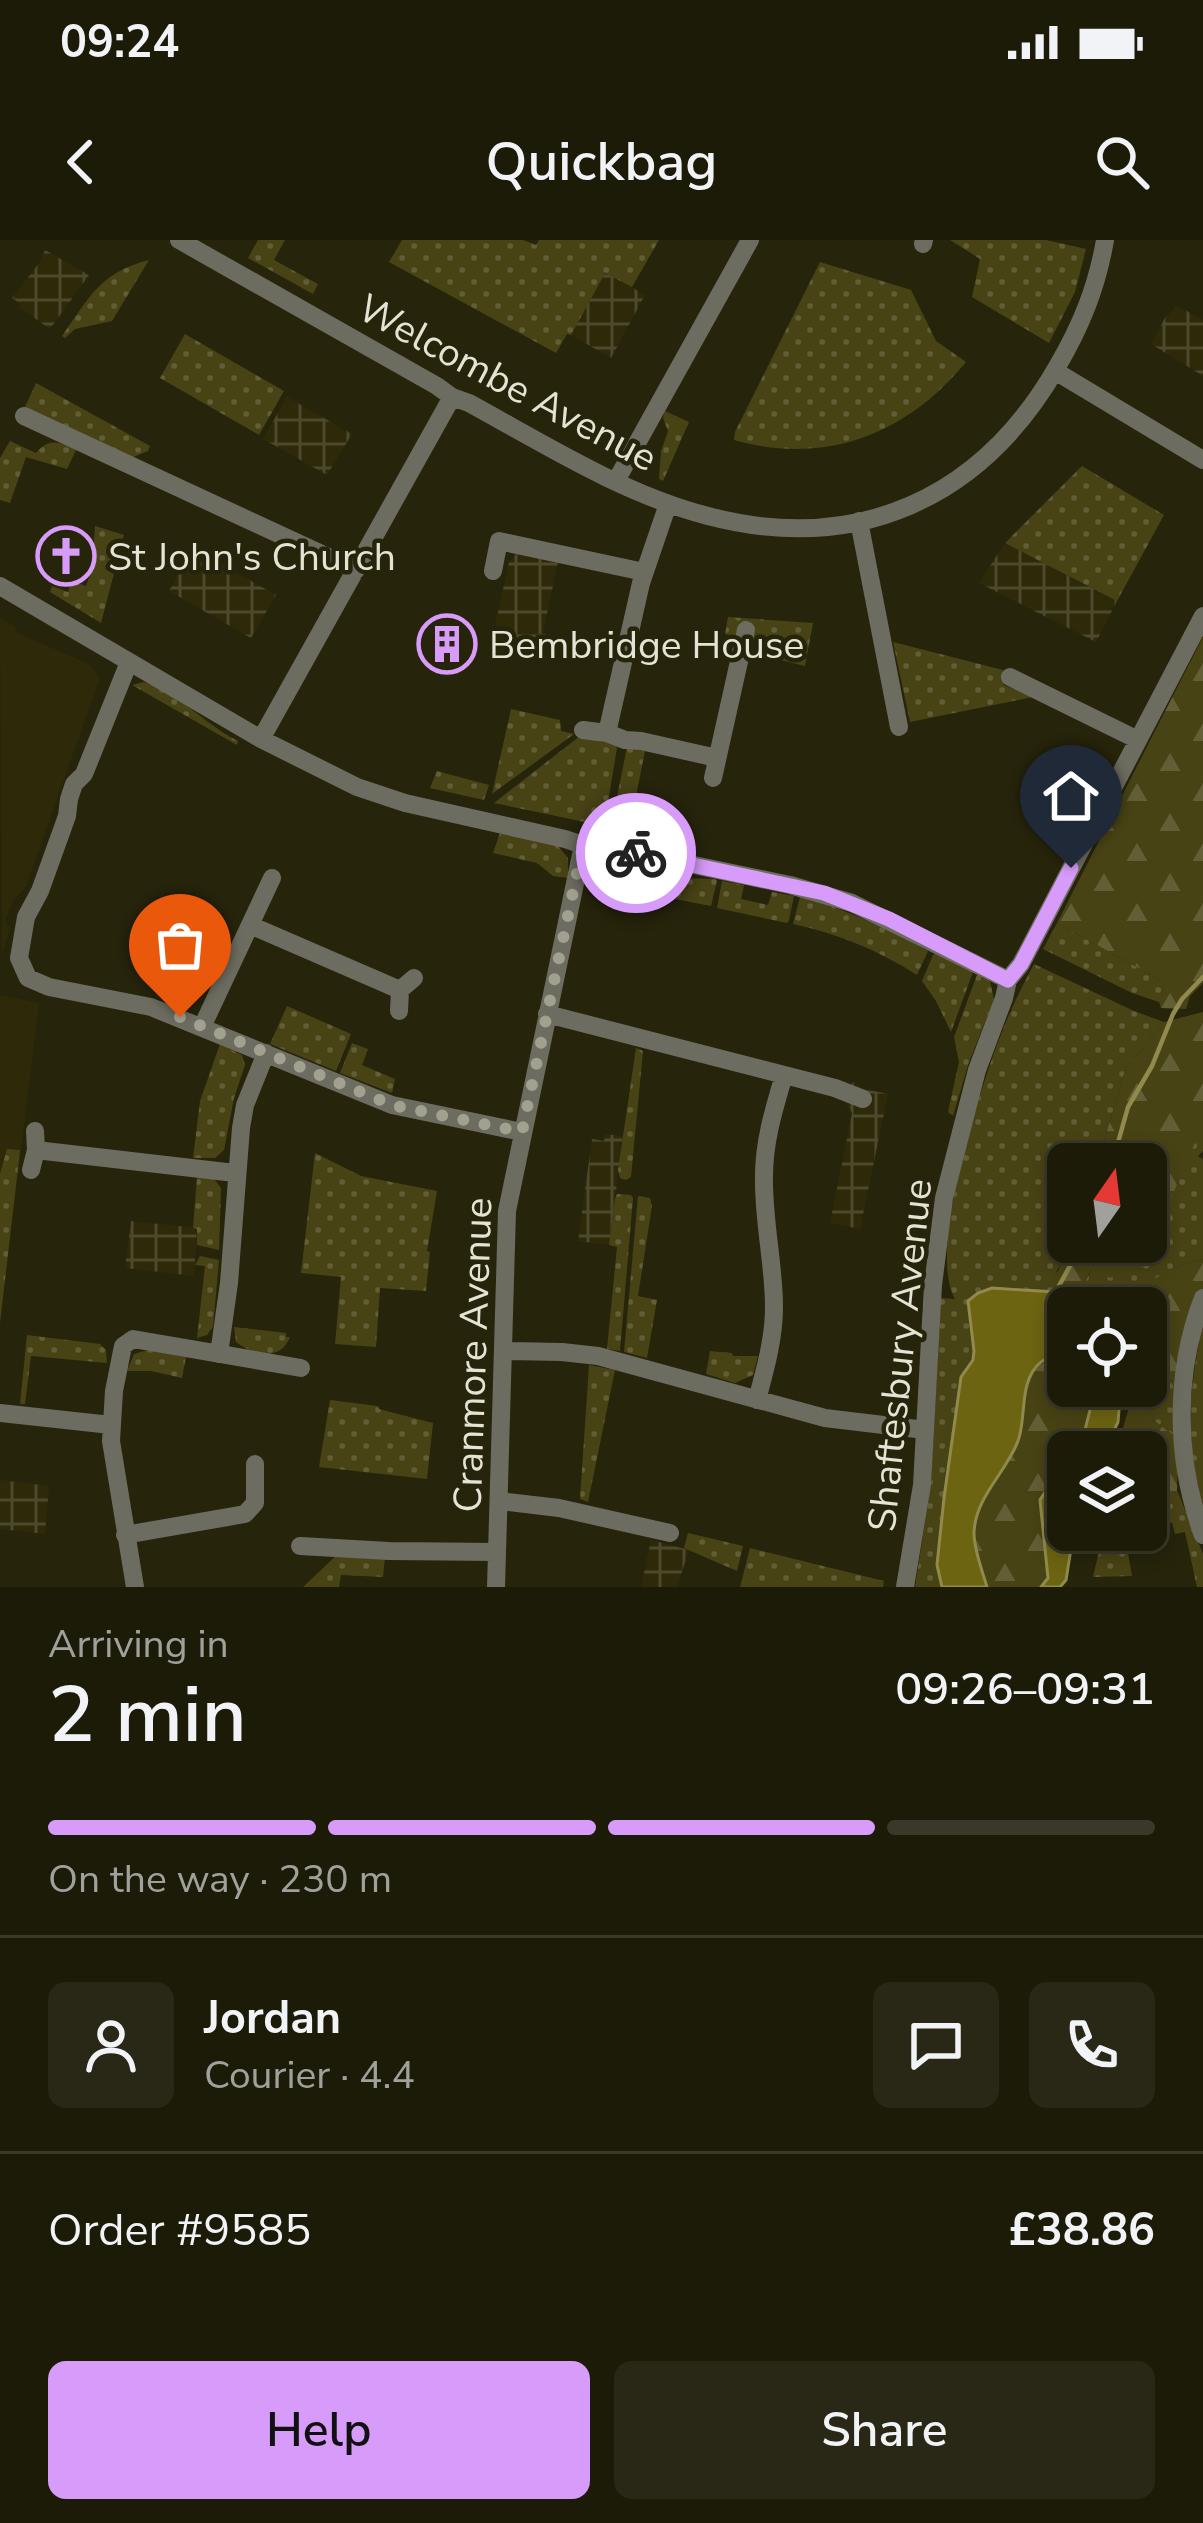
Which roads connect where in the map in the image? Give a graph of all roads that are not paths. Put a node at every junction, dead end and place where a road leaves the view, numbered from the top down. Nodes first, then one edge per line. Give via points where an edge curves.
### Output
1 (179, 240) edge
2 (750, 240) edge
3 (1105, 240) edge
4 (1055, 371) junction
5 (452, 398) junction
6 (24, 416) dead end
7 (1203, 460) edge
8 (616, 481) junction
9 (668, 504) junction
10 (859, 521) junction
11 (356, 569) junction
12 (493, 572) dead end
13 (644, 572) junction
14 (0, 586) edge
15 (1203, 616) edge
16 (749, 640) dead end
17 (129, 662) junction
18 (1010, 677) dead end
19 (899, 727) dead end
20 (583, 730) dead end
21 (607, 734) junction
22 (261, 739) junction
23 (1138, 740) junction
24 (583, 845) junction
25 (272, 878) dead end
26 (250, 926) junction
27 (1008, 980) junction
28 (399, 1011) dead end
29 (547, 1014) junction
30 (202, 1027) junction
31 (266, 1053) junction
32 (784, 1075) junction
33 (863, 1099) dead end
34 (522, 1132) junction
35 (34, 1150) dead end
36 (235, 1173) junction
37 (1203, 1298) edge
38 (504, 1351) junction
39 (219, 1354) junction
40 (302, 1368) dead end
41 (758, 1400) junction
42 (0, 1414) edge
43 (111, 1425) junction
44 (925, 1430) junction
45 (255, 1465) dead end
46 (500, 1501) junction
47 (670, 1533) dead end
48 (125, 1535) junction
49 (1203, 1535) edge
50 (300, 1546) dead end
51 (497, 1552) junction
52 (135, 1587) edge
53 (496, 1587) edge
54 (905, 1587) edge

1 - 5 street, Welcombe Avenue
2 - 8 street
3 - 4 street, Welcombe Avenue via 1088,307
4 - 7 street
4 - 10 street, Welcombe Avenue via 1018,426 971,471 920,502
5 - 8 street, Welcombe Avenue
5 - 11 street
6 - 11 street via 39,435
8 - 9 street, Welcombe Avenue
9 - 10 street, Welcombe Avenue via 756,526
9 - 13 street
10 - 19 street
11 - 22 street
12 - 13 street via 499,542
13 - 21 street
14 - 17 street
15 - 23 street, Shaftesbury Avenue
16 - 21 street via 715,768
17 - 22 street
17 - 30 street via 26,917 20,966 38,984 151,1007
18 - 23 street
20 - 21 street
22 - 24 street via 379,795
23 - 27 street, Shaftesbury Avenue
24 - 27 street via 824,893
24 - 29 street, Cranmore Avenue
25 - 26 street
26 - 28 street via 407,984
26 - 30 street
27 - 44 street, Shaftesbury Avenue via 944,1198
29 - 32 street
29 - 34 street, Cranmore Avenue
30 - 31 street
31 - 34 street via 392,1105
31 - 36 street via 245,1106
32 - 33 street
32 - 41 street via 765,1156 774,1307
34 - 38 street, Cranmore Avenue via 506,1229
35 - 36 street
36 - 39 street
37 - 49 street via 1182,1397 1186,1471
38 - 41 street via 598,1356
38 - 46 street, Cranmore Avenue
39 - 40 street
39 - 43 street via 133,1339 123,1346
41 - 44 street via 840,1421
42 - 43 street
43 - 48 street
44 - 54 street, Shaftesbury Avenue
45 - 48 street via 255,1503 245,1514
46 - 47 street
46 - 51 street, Cranmore Avenue
48 - 52 street
50 - 51 street
51 - 53 street, Cranmore Avenue

